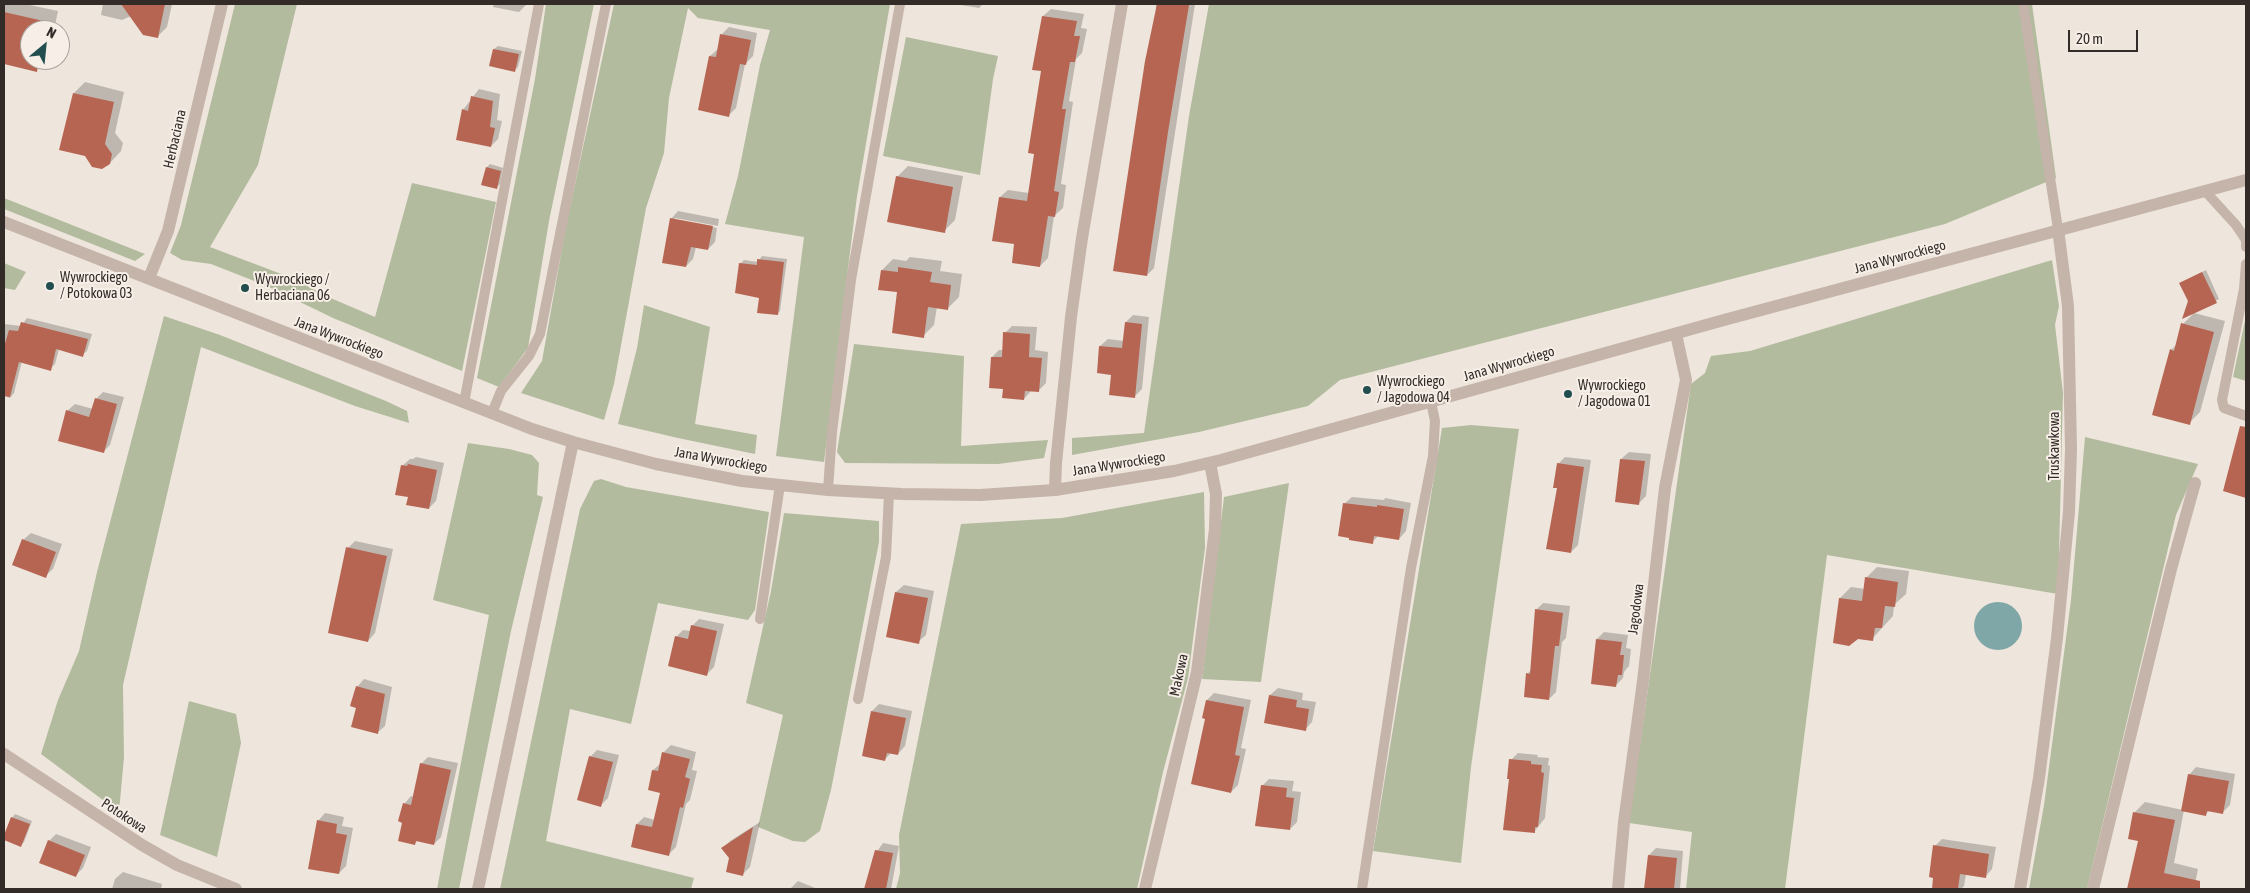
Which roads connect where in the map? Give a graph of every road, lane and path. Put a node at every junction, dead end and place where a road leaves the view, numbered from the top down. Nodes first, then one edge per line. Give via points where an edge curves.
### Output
1 (222, 4) edge
2 (539, 4) edge
3 (606, 4) edge
4 (900, 4) edge
5 (1122, 4) edge
6 (2022, 4) edge
7 (2246, 180) edge
8 (2205, 192) junction
9 (4, 222) edge
10 (2058, 229) junction
11 (2246, 247) edge
12 (2246, 264) edge
13 (149, 278) junction
14 (1676, 334) junction
15 (1431, 402) junction
16 (464, 403) junction
17 (492, 413) junction
18 (2246, 416) edge
19 (573, 442) junction
20 (1210, 463) junction
21 (2195, 483) dead end
22 (780, 485) junction
23 (828, 490) junction
24 (1055, 490) junction
25 (889, 494) junction
26 (760, 619) dead end
27 (858, 699) dead end
28 (4, 754) edge
29 (236, 889) edge
30 (478, 889) edge
31 (1145, 889) edge
32 (1362, 889) edge
33 (1618, 889) edge
34 (2020, 889) edge
35 (2093, 889) edge

1 - 13 street, Herbaciana via 168,231
2 - 16 lane
3 - 17 lane via 540,334 529,356 501,391
4 - 23 lane via 851,280
5 - 24 street via 1071,317
6 - 10 lane, Truskawkowa
7 - 8 street, Jana Wywrockiego
8 - 10 street, Jana Wywrockiego
8 - 11 lane via 2236,225 2246,240
9 - 13 street, Jana Wywrockiego
10 - 14 street, Jana Wywrockiego
10 - 34 street, Truskawkowa via 2068,306 2069,512 2042,759
12 - 18 lane via 2222,400 2224,408
13 - 16 street, Jana Wywrockiego
14 - 15 street, Jana Wywrockiego
14 - 33 street, Jagodowa via 1686,380 1665,488
15 - 20 street, Jana Wywrockiego
15 - 32 lane via 1435,422 1433,456 1411,568
16 - 17 street, Jana Wywrockiego
17 - 19 street, Jana Wywrockiego
19 - 22 street, Jana Wywrockiego via 665,466
19 - 30 street
20 - 24 street, Jana Wywrockiego
20 - 31 street, Makowa via 1216,494 1215,528 1197,672
21 - 35 street
22 - 23 street, Jana Wywrockiego
22 - 26 lane
23 - 25 street, Jana Wywrockiego
24 - 25 street, Jana Wywrockiego via 980,495
25 - 27 lane via 886,557
28 - 29 street, Potokowa via 142,845

